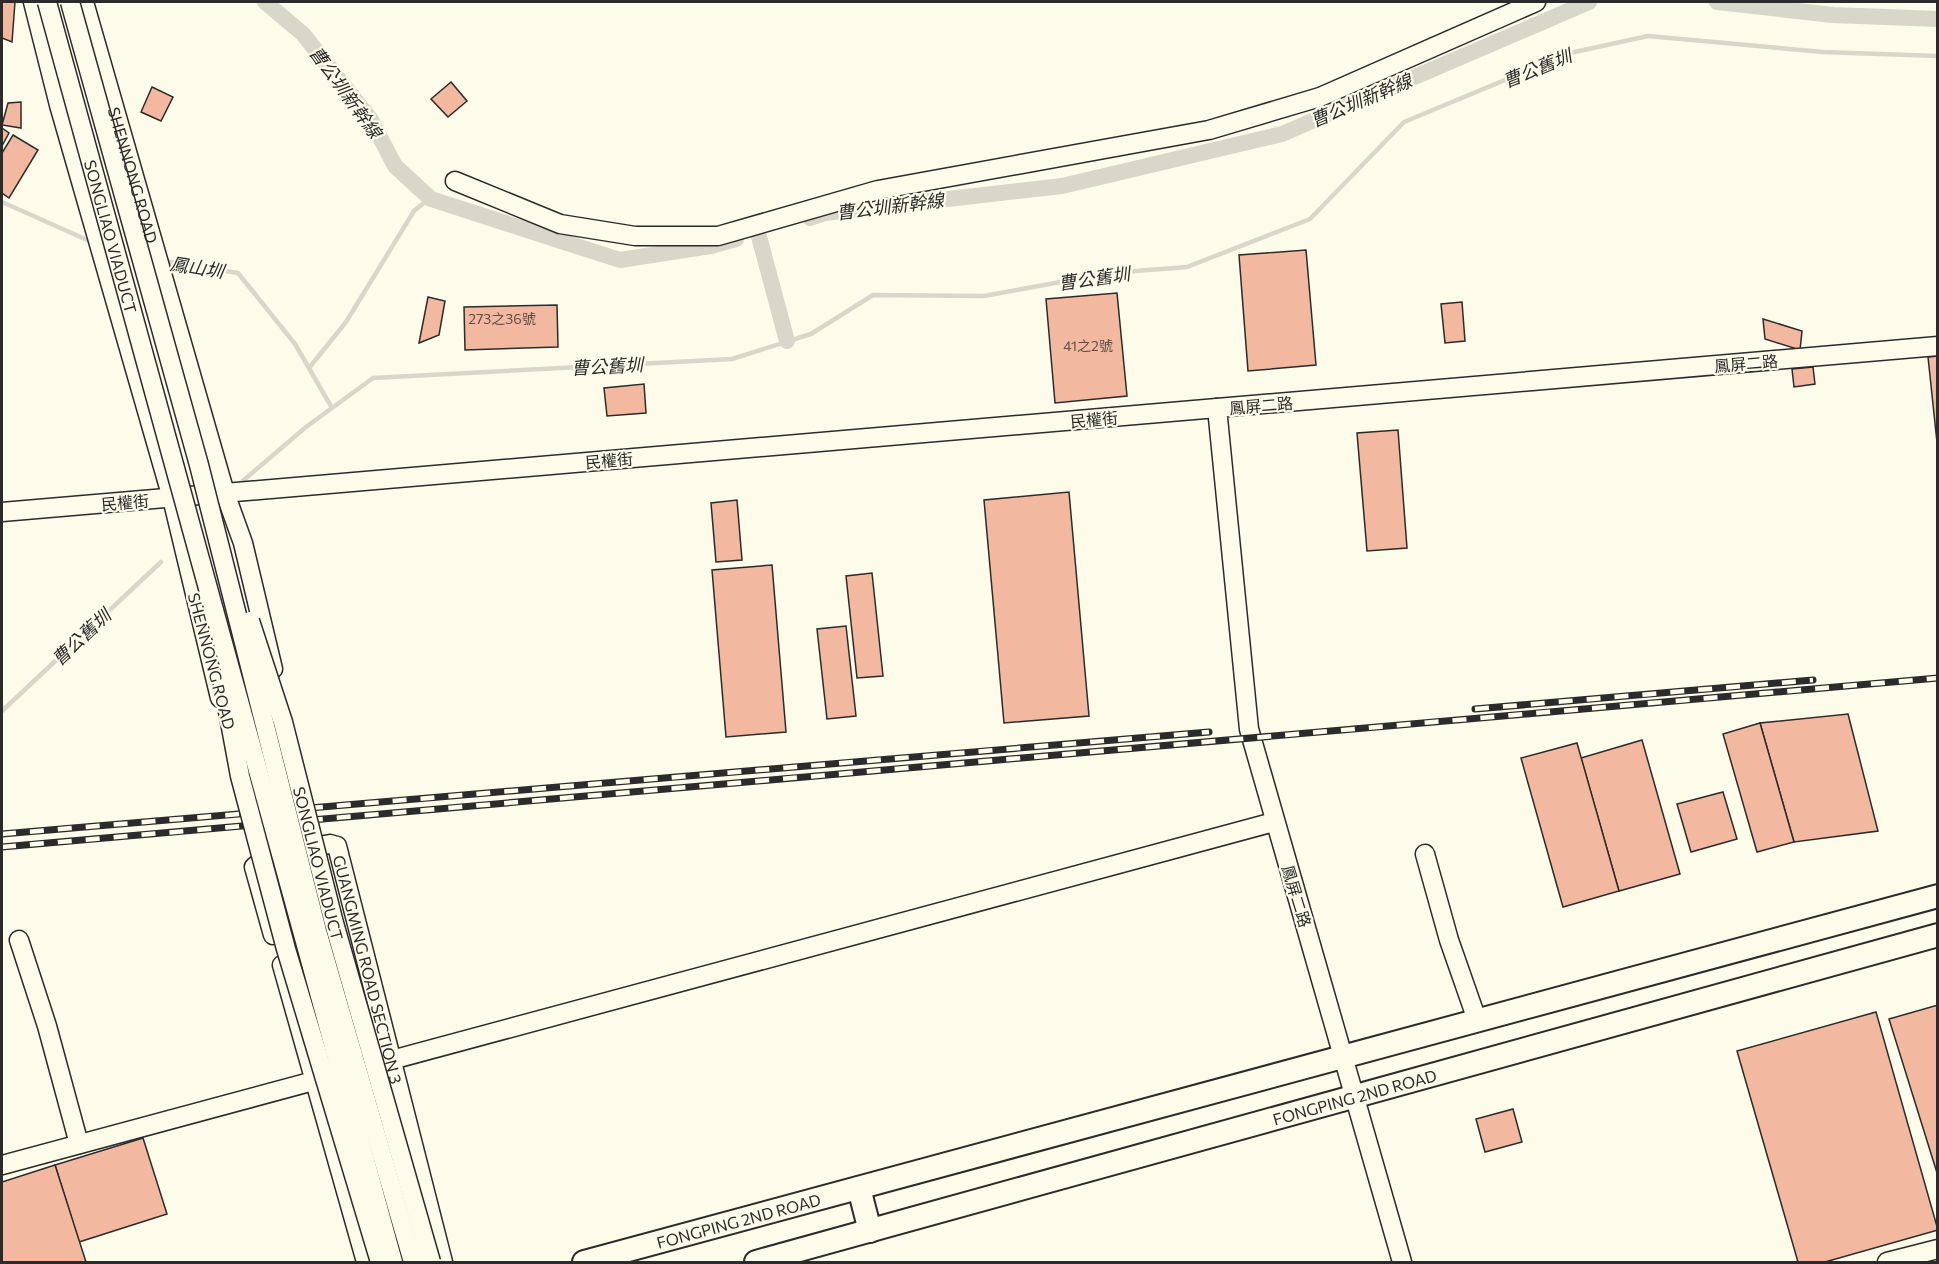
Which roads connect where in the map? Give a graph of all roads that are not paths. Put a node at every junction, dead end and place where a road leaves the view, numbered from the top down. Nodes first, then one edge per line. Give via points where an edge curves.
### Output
1 (33, 2) edge
2 (47, 2) edge
3 (70, 2) edge
4 (84, 2) edge
5 (1536, 2) edge
6 (455, 181) dead end
7 (1938, 346) edge
8 (1217, 408) junction
9 (200, 465) junction
10 (177, 469) junction
11 (225, 493) junction
12 (172, 498) junction
13 (2, 512) edge
14 (1275, 822) junction
15 (1425, 854) dead end
16 (1938, 896) edge
17 (1828, 925) junction
18 (1938, 935) edge
19 (19, 940) dead end
20 (1838, 961) junction
21 (1477, 1020) junction
22 (1345, 1057) junction
23 (393, 1060) junction
24 (314, 1081) junction
25 (1355, 1098) junction
26 (79, 1144) junction
27 (2, 1165) edge
28 (859, 1188) junction
29 (870, 1231) junction
30 (1938, 1249) edge
31 (366, 1263) edge
32 (380, 1263) edge
33 (393, 1263) edge
34 (413, 1263) edge
35 (431, 1263) edge
36 (443, 1263) edge
37 (584, 1263) edge
38 (756, 1263) edge
39 (1402, 1263) edge
40 (1887, 1263) edge

1 - 12 street, SHENNONG ROAD
2 - 10 street, SONGLIAO VIADUCT, bridge
3 - 9 street, SONGLIAO VIADUCT, bridge
4 - 11 street, SHENNONG ROAD
5 - 6 street via 1320,97 1209,130 878,190 718,236 635,236 560,224
7 - 8 street, 鳳屏二路
8 - 11 street, 民權街
8 - 14 street, 鳳屏二路 via 1249,729
9 - 34 street, SONGLIAO VIADUCT, bridge via 317,931
9 - 35 street, SONGLIAO VIADUCT, bridge via 283,722 334,923
10 - 32 street, SONGLIAO VIADUCT, bridge via 240,776 286,949
10 - 33 street, SONGLIAO VIADUCT, bridge
11 - 12 street, 民權街
11 - 12 street, SHENNONG ROAD via 243,543 287,728 277,744 240,744 228,733
12 - 13 street, 民權街
14 - 22 street, 鳳屏二路
14 - 23 street
15 - 21 street
16 - 17 main road, FONGPING 2ND ROAD
17 - 20 main road
17 - 21 main road, FONGPING 2ND ROAD
18 - 20 main road, FONGPING 2ND ROAD
19 - 26 street
20 - 25 main road, FONGPING 2ND ROAD
21 - 22 main road, FONGPING 2ND ROAD
22 - 25 street, 鳳屏二路
22 - 28 main road, FONGPING 2ND ROAD
23 - 24 street
23 - 24 street, GUANGMING ROAD SECTION 3 via 337,846 268,855 254,867
23 - 36 street, GUANGMING ROAD SECTION 3
24 - 26 street
24 - 31 street, GUANGMING ROAD SECTION 3
25 - 29 main road, FONGPING 2ND ROAD
25 - 39 street, 鳳屏二路
26 - 27 street
28 - 29 main road
28 - 37 main road, FONGPING 2ND ROAD
29 - 38 main road, FONGPING 2ND ROAD
30 - 40 street

